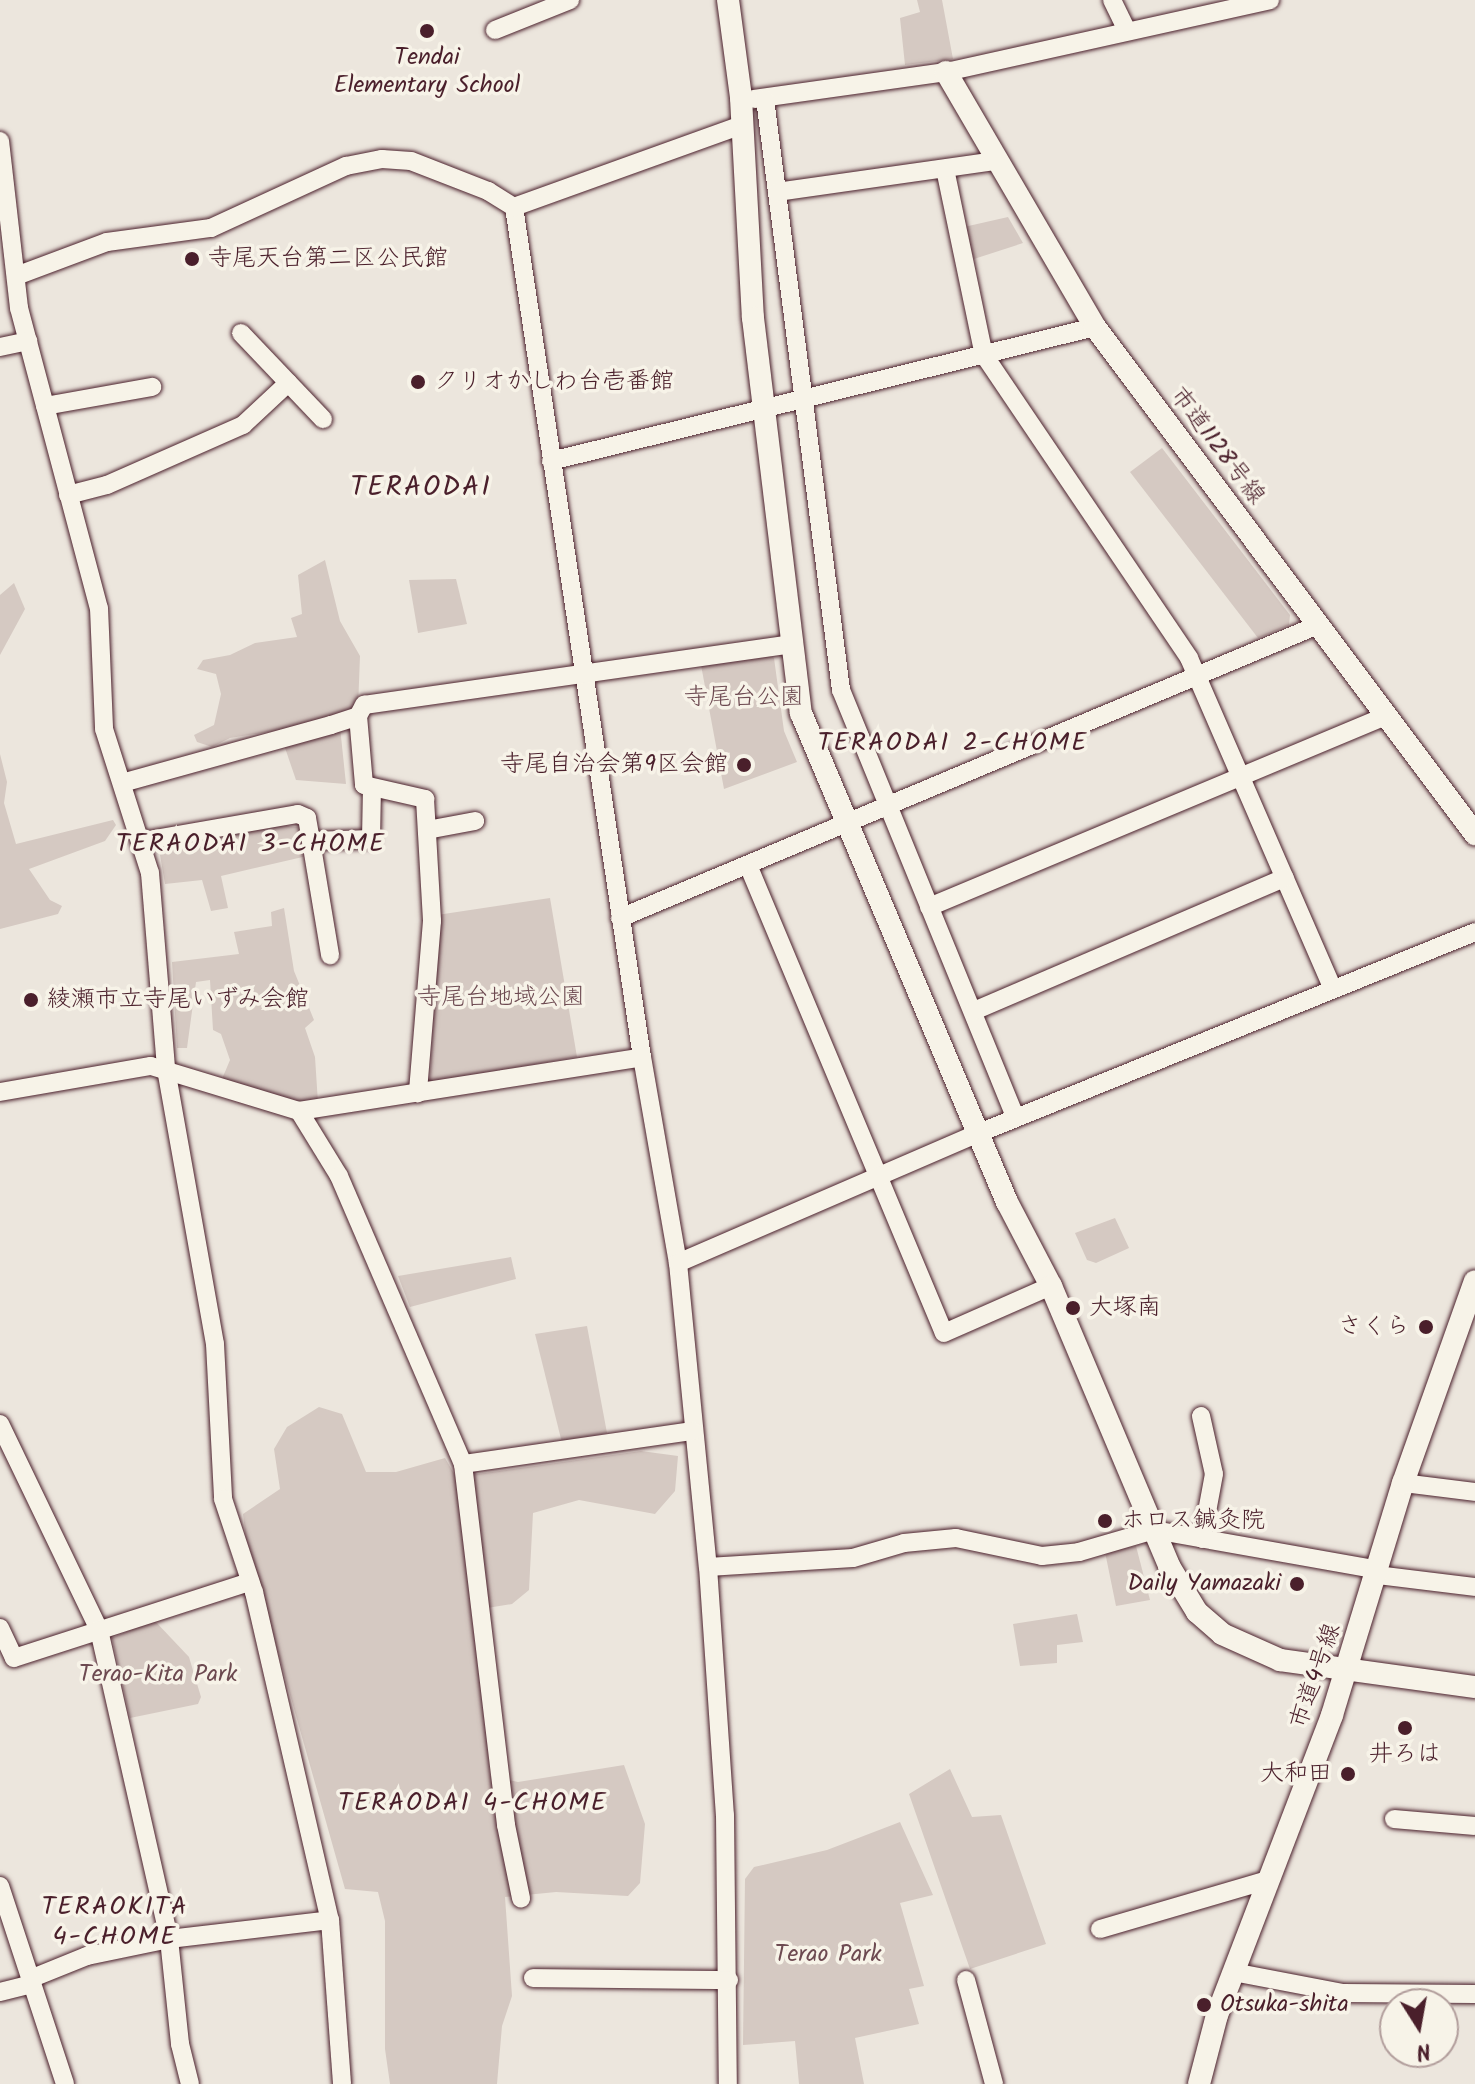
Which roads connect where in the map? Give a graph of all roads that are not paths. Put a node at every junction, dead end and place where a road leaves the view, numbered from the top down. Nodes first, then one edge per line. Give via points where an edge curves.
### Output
1 (570, 0) edge
2 (728, 0) edge
3 (1112, 0) edge
4 (1270, 0) edge
5 (495, 30) dead end
6 (1127, 31) junction
7 (946, 72) junction
8 (741, 98) junction
9 (765, 99) junction
10 (742, 125) junction
11 (0, 141) edge
12 (996, 161) junction
13 (945, 169) junction
14 (777, 192) junction
15 (514, 207) junction
16 (16, 276) junction
17 (1095, 327) junction
18 (241, 333) dead end
19 (28, 341) junction
20 (0, 347) edge
21 (984, 355) junction
22 (288, 383) junction
23 (152, 387) dead end
24 (802, 399) junction
25 (45, 406) junction
26 (764, 408) junction
27 (323, 419) dead end
28 (551, 461) junction
29 (68, 495) junction
30 (1318, 625) junction
31 (791, 644) junction
32 (584, 672) junction
33 (1196, 674) junction
34 (1387, 715) junction
35 (358, 716) junction
36 (1241, 776) junction
37 (122, 783) junction
38 (372, 788) junction
39 (886, 805) junction
40 (475, 821) dead end
41 (846, 822) junction
42 (427, 830) junction
43 (1475, 834) edge
44 (143, 841) junction
45 (311, 841) junction
46 (748, 865) junction
47 (1285, 878) junction
48 (929, 907) junction
49 (620, 918) junction
50 (1475, 932) edge
51 (330, 955) dead end
52 (1333, 989) junction
53 (974, 1011) junction
54 (642, 1057) junction
55 (166, 1069) junction
56 (0, 1092) edge
57 (418, 1093) junction
58 (299, 1111) junction
59 (1016, 1118) junction
60 (979, 1133) junction
61 (876, 1177) junction
62 (678, 1263) junction
63 (1475, 1281) edge
64 (1051, 1286) junction
65 (1201, 1416) dead end
66 (0, 1424) edge
67 (693, 1431) junction
68 (463, 1464) junction
69 (1403, 1483) junction
70 (1475, 1492) edge
71 (1154, 1530) junction
72 (1202, 1539) junction
73 (708, 1567) junction
74 (1378, 1572) junction
75 (250, 1582) junction
76 (1475, 1587) edge
77 (0, 1628) edge
78 (99, 1630) junction
79 (1347, 1669) junction
80 (1475, 1687) edge
81 (1394, 1819) dead end
82 (1475, 1826) edge
83 (1268, 1880) junction
84 (0, 1886) edge
85 (521, 1898) dead end
86 (330, 1920) junction
87 (1100, 1929) dead end
88 (169, 1939) junction
89 (1233, 1972) junction
90 (533, 1978) dead end
91 (729, 1980) junction
92 (966, 1980) dead end
93 (31, 1982) junction
94 (0, 1992) edge
95 (1475, 1994) edge
96 (65, 2084) edge
97 (190, 2084) edge
98 (342, 2084) edge
99 (728, 2084) edge
100 (994, 2084) edge
101 (1199, 2084) edge

1 - 5 street
2 - 8 street
3 - 6 street
4 - 6 street
6 - 7 street
7 - 9 street
7 - 12 street, 市道1128号線
8 - 9 street
8 - 10 street
9 - 14 street
10 - 15 street
10 - 26 street
11 - 16 street
12 - 13 street
12 - 17 street, 市道1128号線
13 - 14 street
13 - 21 street
14 - 24 street
15 - 16 street via 488,191 411,161 382,159 346,166 211,228 107,242
15 - 28 street
16 - 19 street
17 - 21 street
17 - 30 street, 市道1128号線
18 - 22 street
19 - 20 street
19 - 25 street
21 - 24 street
21 - 33 street
22 - 27 street
22 - 29 street via 243,425 107,485
23 - 25 street
24 - 26 street
24 - 39 street via 841,690
25 - 29 street
26 - 28 street
26 - 31 street
28 - 32 street
29 - 37 street via 99,608 100,706
30 - 33 street
30 - 34 street, 市道1128号線
31 - 32 street
31 - 41 street via 805,729
32 - 35 street via 364,705
32 - 49 street
33 - 36 street
33 - 39 street
34 - 36 street
34 - 43 street, 市道1128号線
35 - 37 street
35 - 38 street via 364,785
36 - 47 street
36 - 48 street
37 - 44 street
38 - 42 street via 425,799
38 - 45 street via 371,839
39 - 41 street
39 - 48 street
40 - 42 street
41 - 46 street
41 - 60 street
42 - 57 street via 432,921
44 - 45 street via 298,814 307,818
44 - 55 street
45 - 51 street
46 - 49 street
46 - 61 street
47 - 52 street
47 - 53 street
48 - 53 street
49 - 54 street
50 - 52 street
52 - 59 street
53 - 59 street
54 - 57 street
54 - 62 street
55 - 56 street via 151,1066
55 - 58 street
55 - 75 street via 215,1344 223,1499
57 - 58 street
58 - 68 street via 339,1176
59 - 60 street
60 - 61 street
60 - 64 street via 1007,1202
61 - 62 street
61 - 64 street via 944,1333
62 - 67 street
63 - 69 street, 市道4号線
64 - 71 street
65 - 72 street via 1214,1474
66 - 78 street
67 - 68 street
67 - 73 street
68 - 85 street via 506,1825
69 - 70 street
69 - 74 street, 市道4号線
71 - 72 street
71 - 73 street via 1079,1552 1042,1556 956,1538 904,1543 853,1558
71 - 79 street via 1183,1594 1222,1634 1280,1660
72 - 74 street
73 - 91 street via 725,1815
74 - 76 street
74 - 79 street, 市道4号線
75 - 78 street
75 - 86 street
77 - 78 street via 14,1658
78 - 88 street
79 - 80 street
79 - 83 street, 市道4号線
81 - 82 street
83 - 87 street
83 - 89 street, 市道4号線
84 - 93 street
86 - 88 street
86 - 98 street
88 - 93 street via 87,1956
88 - 97 street via 180,2044
89 - 95 street via 1343,1993
89 - 101 street, 市道4号線
90 - 91 street
91 - 99 street
92 - 100 street
93 - 94 street
93 - 96 street

